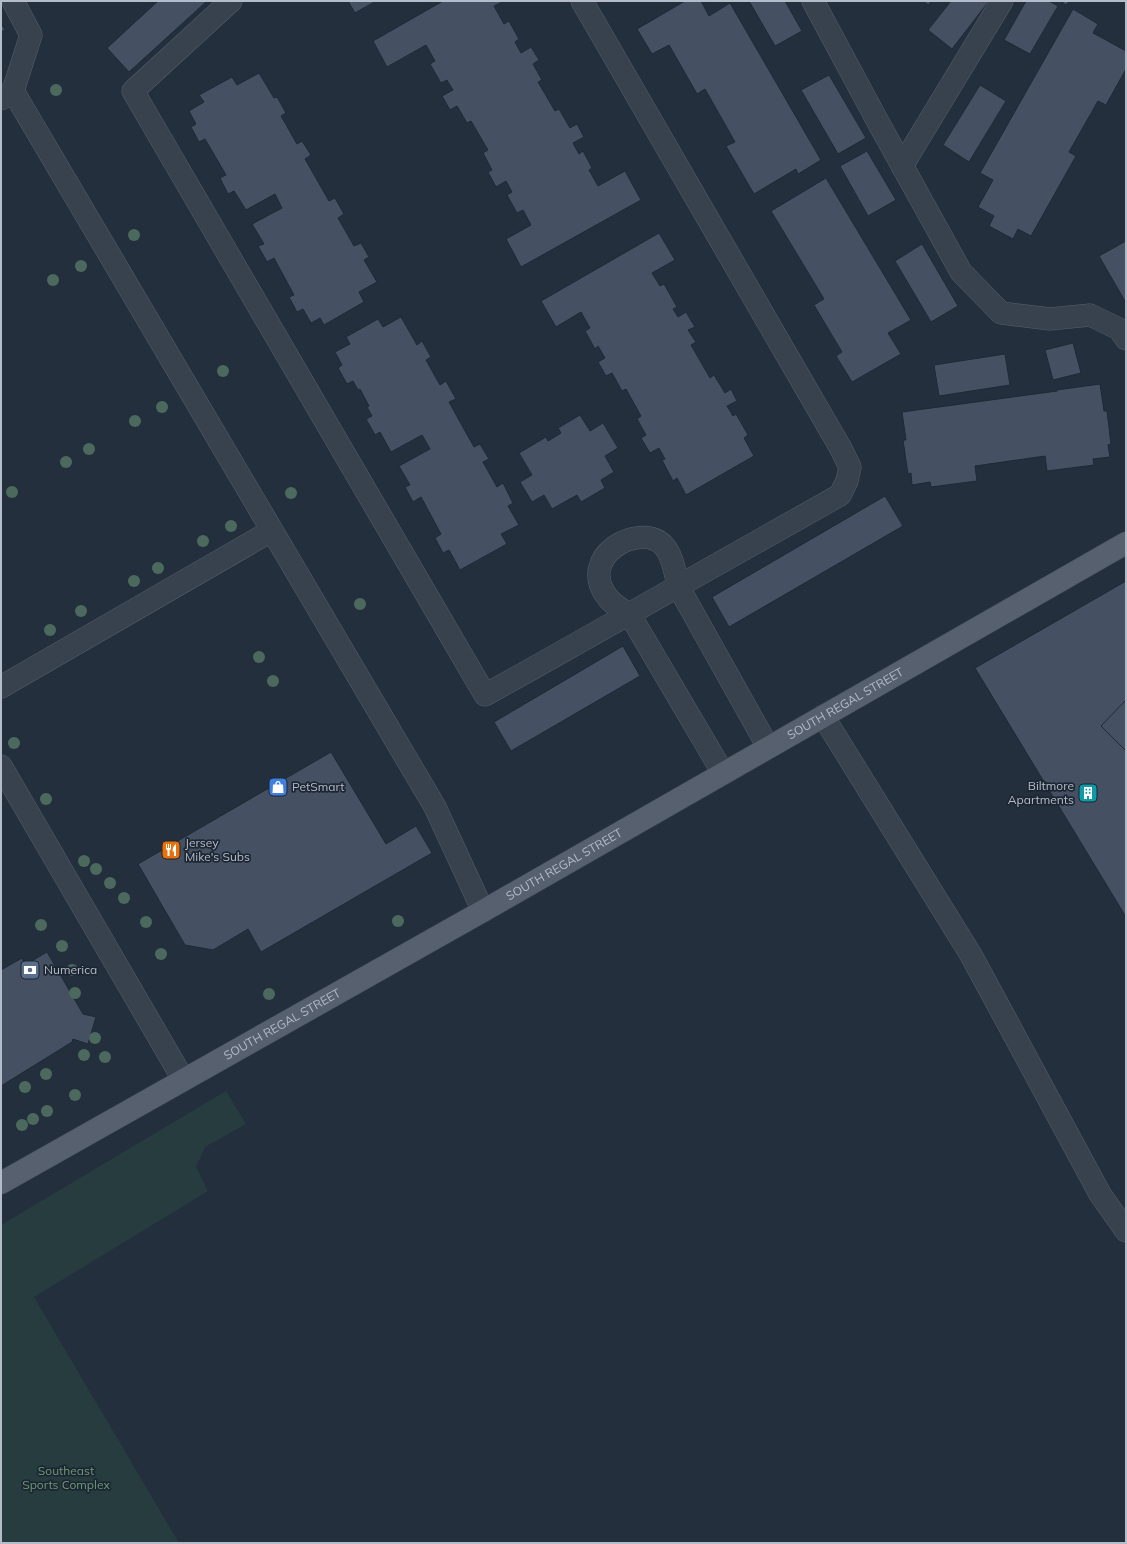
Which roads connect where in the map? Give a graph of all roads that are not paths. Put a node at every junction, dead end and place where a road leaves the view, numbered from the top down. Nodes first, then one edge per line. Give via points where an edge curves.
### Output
1 (13, 1) edge
2 (232, 1) edge
3 (582, 1) edge
4 (813, 1) edge
5 (1002, 1) edge
6 (7, 95) edge
7 (902, 166) junction
8 (1126, 339) edge
9 (271, 531) junction
10 (1126, 543) edge
11 (678, 586) junction
12 (630, 615) junction
13 (1, 687) edge
14 (823, 716) junction
15 (768, 747) junction
16 (1, 766) edge
17 (723, 772) junction
18 (483, 911) junction
19 (183, 1079) junction
20 (1, 1183) edge
21 (1126, 1231) edge

1 - 6 lane via 31,35
2 - 12 lane via 133,91 485,695
3 - 11 lane via 850,467 840,495
4 - 7 lane
5 - 7 lane
6 - 9 lane
7 - 8 lane via 961,272 1001,313 1050,319 1090,315 1120,330
9 - 13 lane
9 - 18 lane via 435,807
10 - 14 main road, SOUTH REGAL STREET
11 - 12 lane
11 - 12 lane via 672,560 664,546 655,539 641,537 627,540 608,553 601,562 598,574 600,587 609,600
11 - 15 lane
12 - 17 lane
14 - 15 main road, SOUTH REGAL STREET
14 - 21 lane via 971,955 1100,1194
15 - 17 main road, SOUTH REGAL STREET
16 - 19 lane
17 - 18 main road, SOUTH REGAL STREET
18 - 19 main road, SOUTH REGAL STREET
19 - 20 main road, SOUTH REGAL STREET

